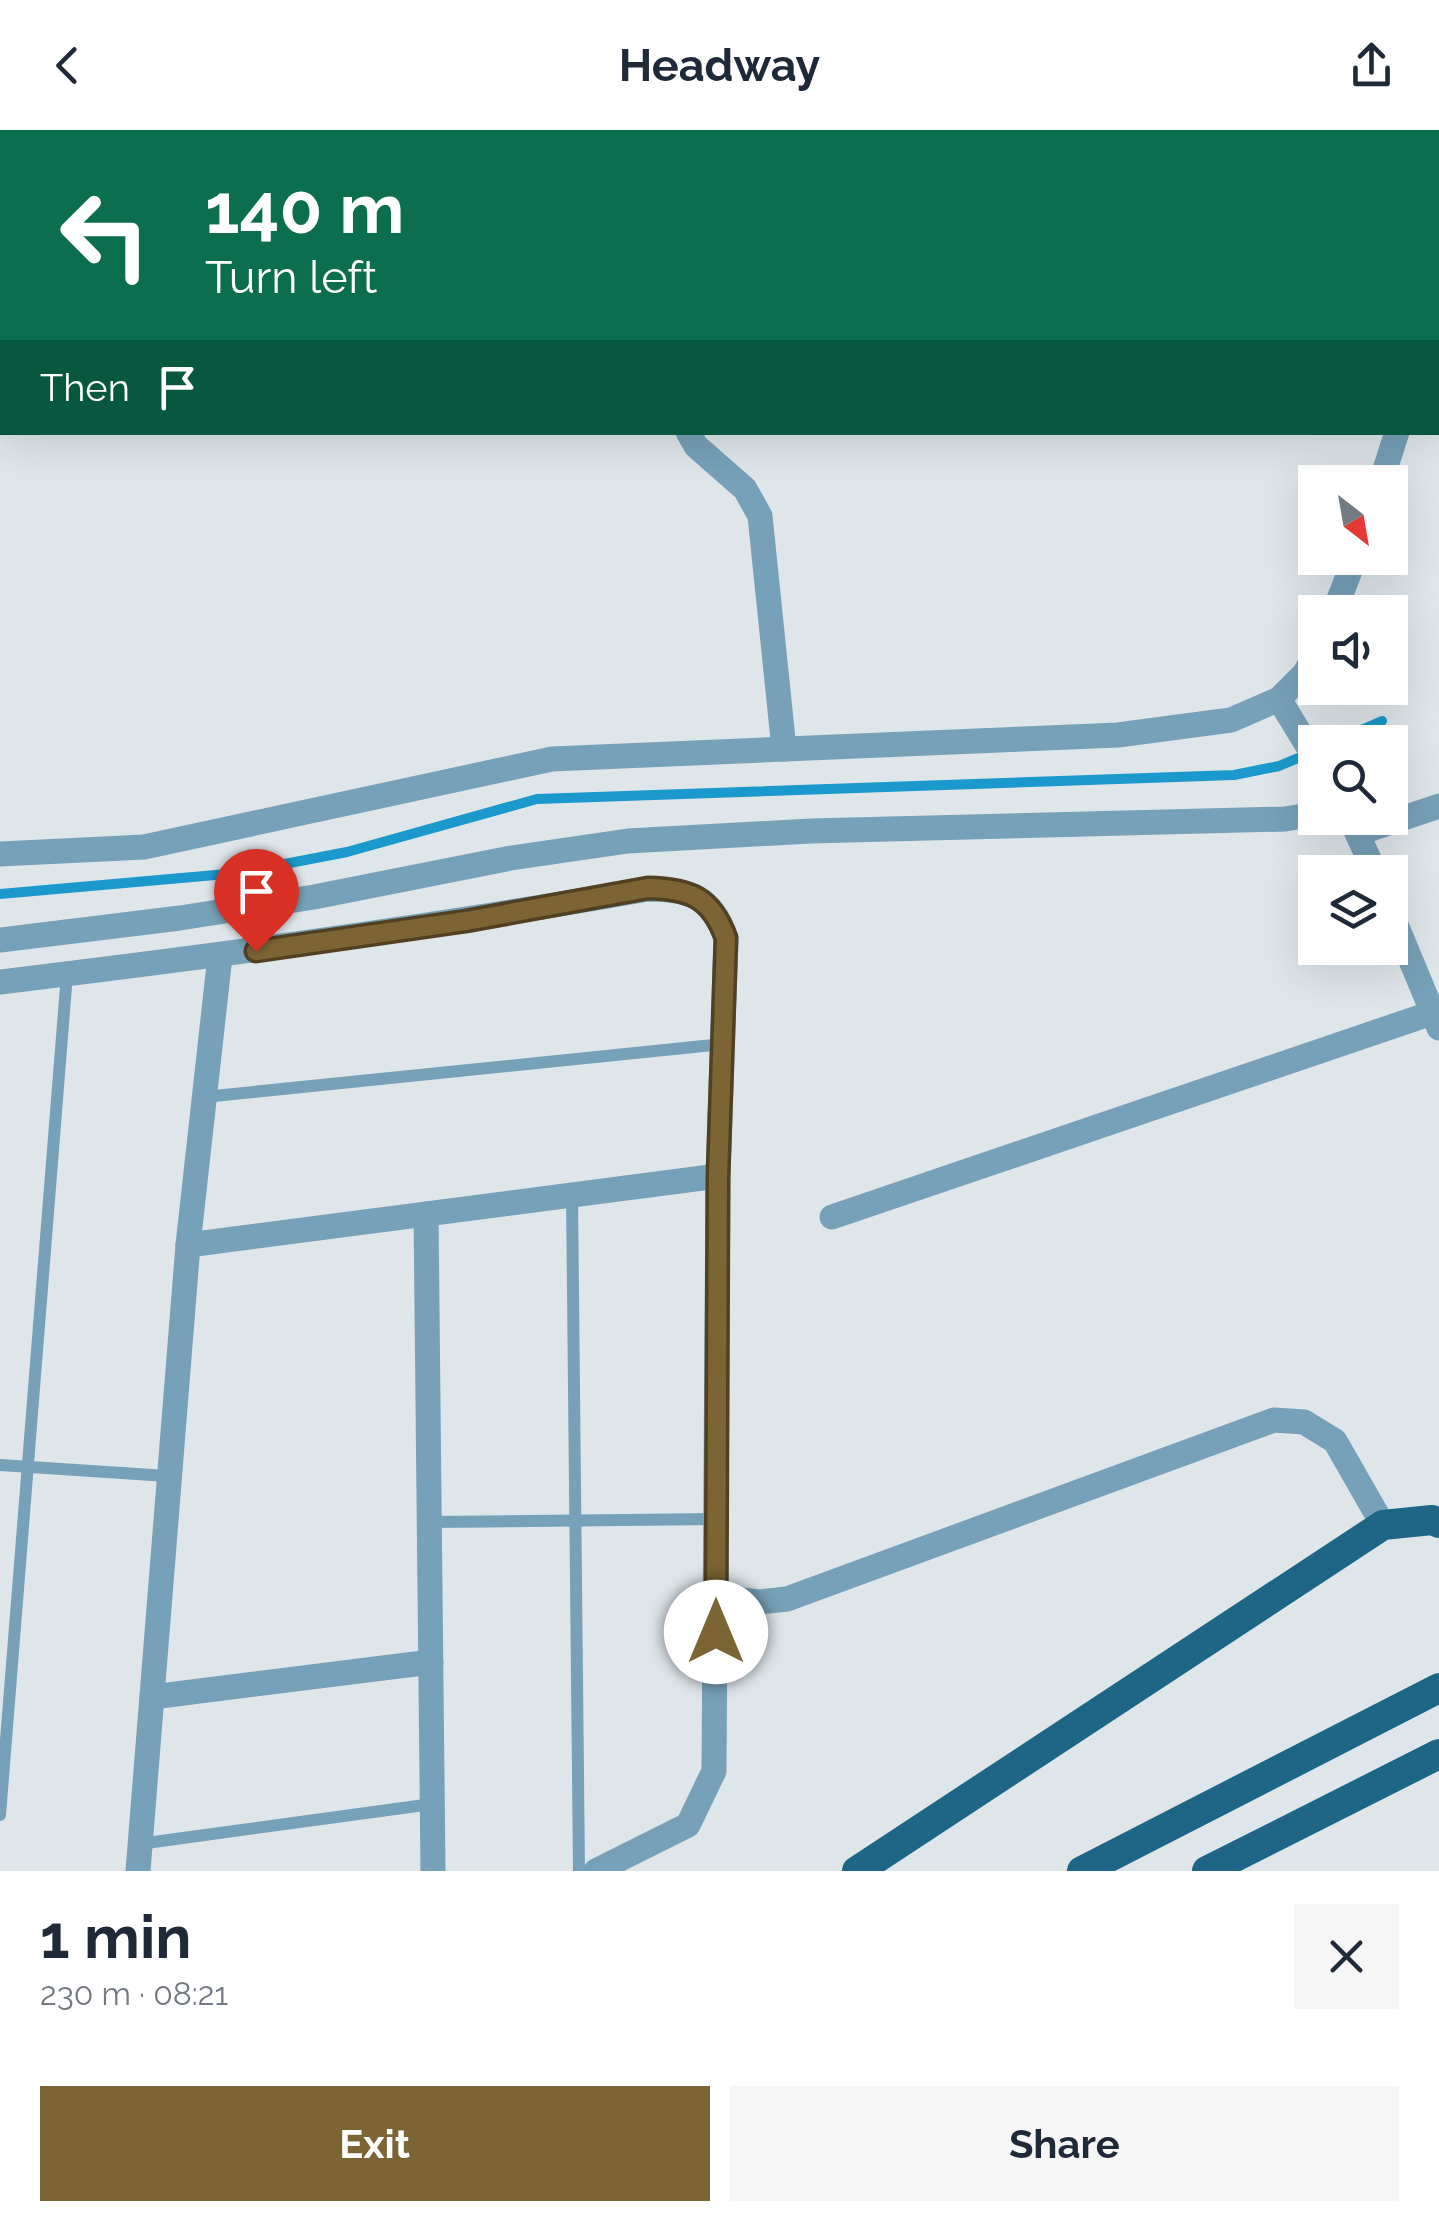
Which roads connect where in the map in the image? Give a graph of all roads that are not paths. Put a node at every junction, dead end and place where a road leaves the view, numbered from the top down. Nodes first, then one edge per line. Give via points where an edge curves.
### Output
1 (690, 435) edge
2 (1396, 435) edge
3 (1386, 465) edge
4 (1298, 686) edge
5 (1285, 709) junction
6 (1298, 730) edge
7 (784, 749) junction
8 (1298, 817) edge
9 (0, 854) edge
10 (0, 940) edge
11 (1408, 953) edge
12 (220, 956) junction
13 (67, 974) junction
14 (0, 982) edge
15 (1436, 1020) edge
16 (723, 1044) junction
17 (204, 1097) junction
18 (718, 1176) junction
19 (572, 1195) junction
20 (426, 1214) junction
21 (832, 1218) dead end
22 (188, 1245) junction
23 (0, 1465) edge
24 (28, 1467) junction
25 (168, 1476) junction
26 (716, 1519) junction
27 (575, 1520) junction
28 (429, 1522) junction
29 (1439, 1523) edge
30 (1383, 1524) junction
31 (716, 1597) junction
32 (431, 1662) junction
33 (1439, 1688) edge
34 (152, 1697) junction
35 (1432, 1758) edge
36 (432, 1804) junction
37 (0, 1815) edge
38 (139, 1844) junction
39 (138, 1871) edge
40 (433, 1871) edge
41 (578, 1871) edge
42 (596, 1871) edge
43 (857, 1871) edge
44 (1082, 1871) edge
45 (1207, 1871) edge

1 - 7 street via 745,489 760,516
2 - 3 street
4 - 5 street
5 - 6 street
5 - 7 street via 1118,735
7 - 9 street via 552,760 144,847
8 - 10 street via 628,841 314,897
11 - 15 street
12 - 13 street
12 - 16 street via 674,889 718,915 726,938
12 - 17 street
13 - 14 street
13 - 24 lane
15 - 21 street
16 - 17 lane
16 - 18 street
17 - 22 street
18 - 19 street
18 - 26 street
19 - 20 street
19 - 27 lane
20 - 22 street
20 - 28 street
22 - 25 street
23 - 24 lane
24 - 25 lane
24 - 37 lane
25 - 34 street
26 - 27 lane
26 - 31 street
27 - 28 lane
27 - 41 lane
28 - 32 street
29 - 30 main road
30 - 31 street via 1335,1441 1304,1422 1274,1420 786,1599
30 - 43 main road
31 - 42 street via 714,1770 688,1824
32 - 34 street
32 - 36 street
33 - 44 main road
34 - 38 street
35 - 45 main road
36 - 38 lane
36 - 40 street
38 - 39 street

